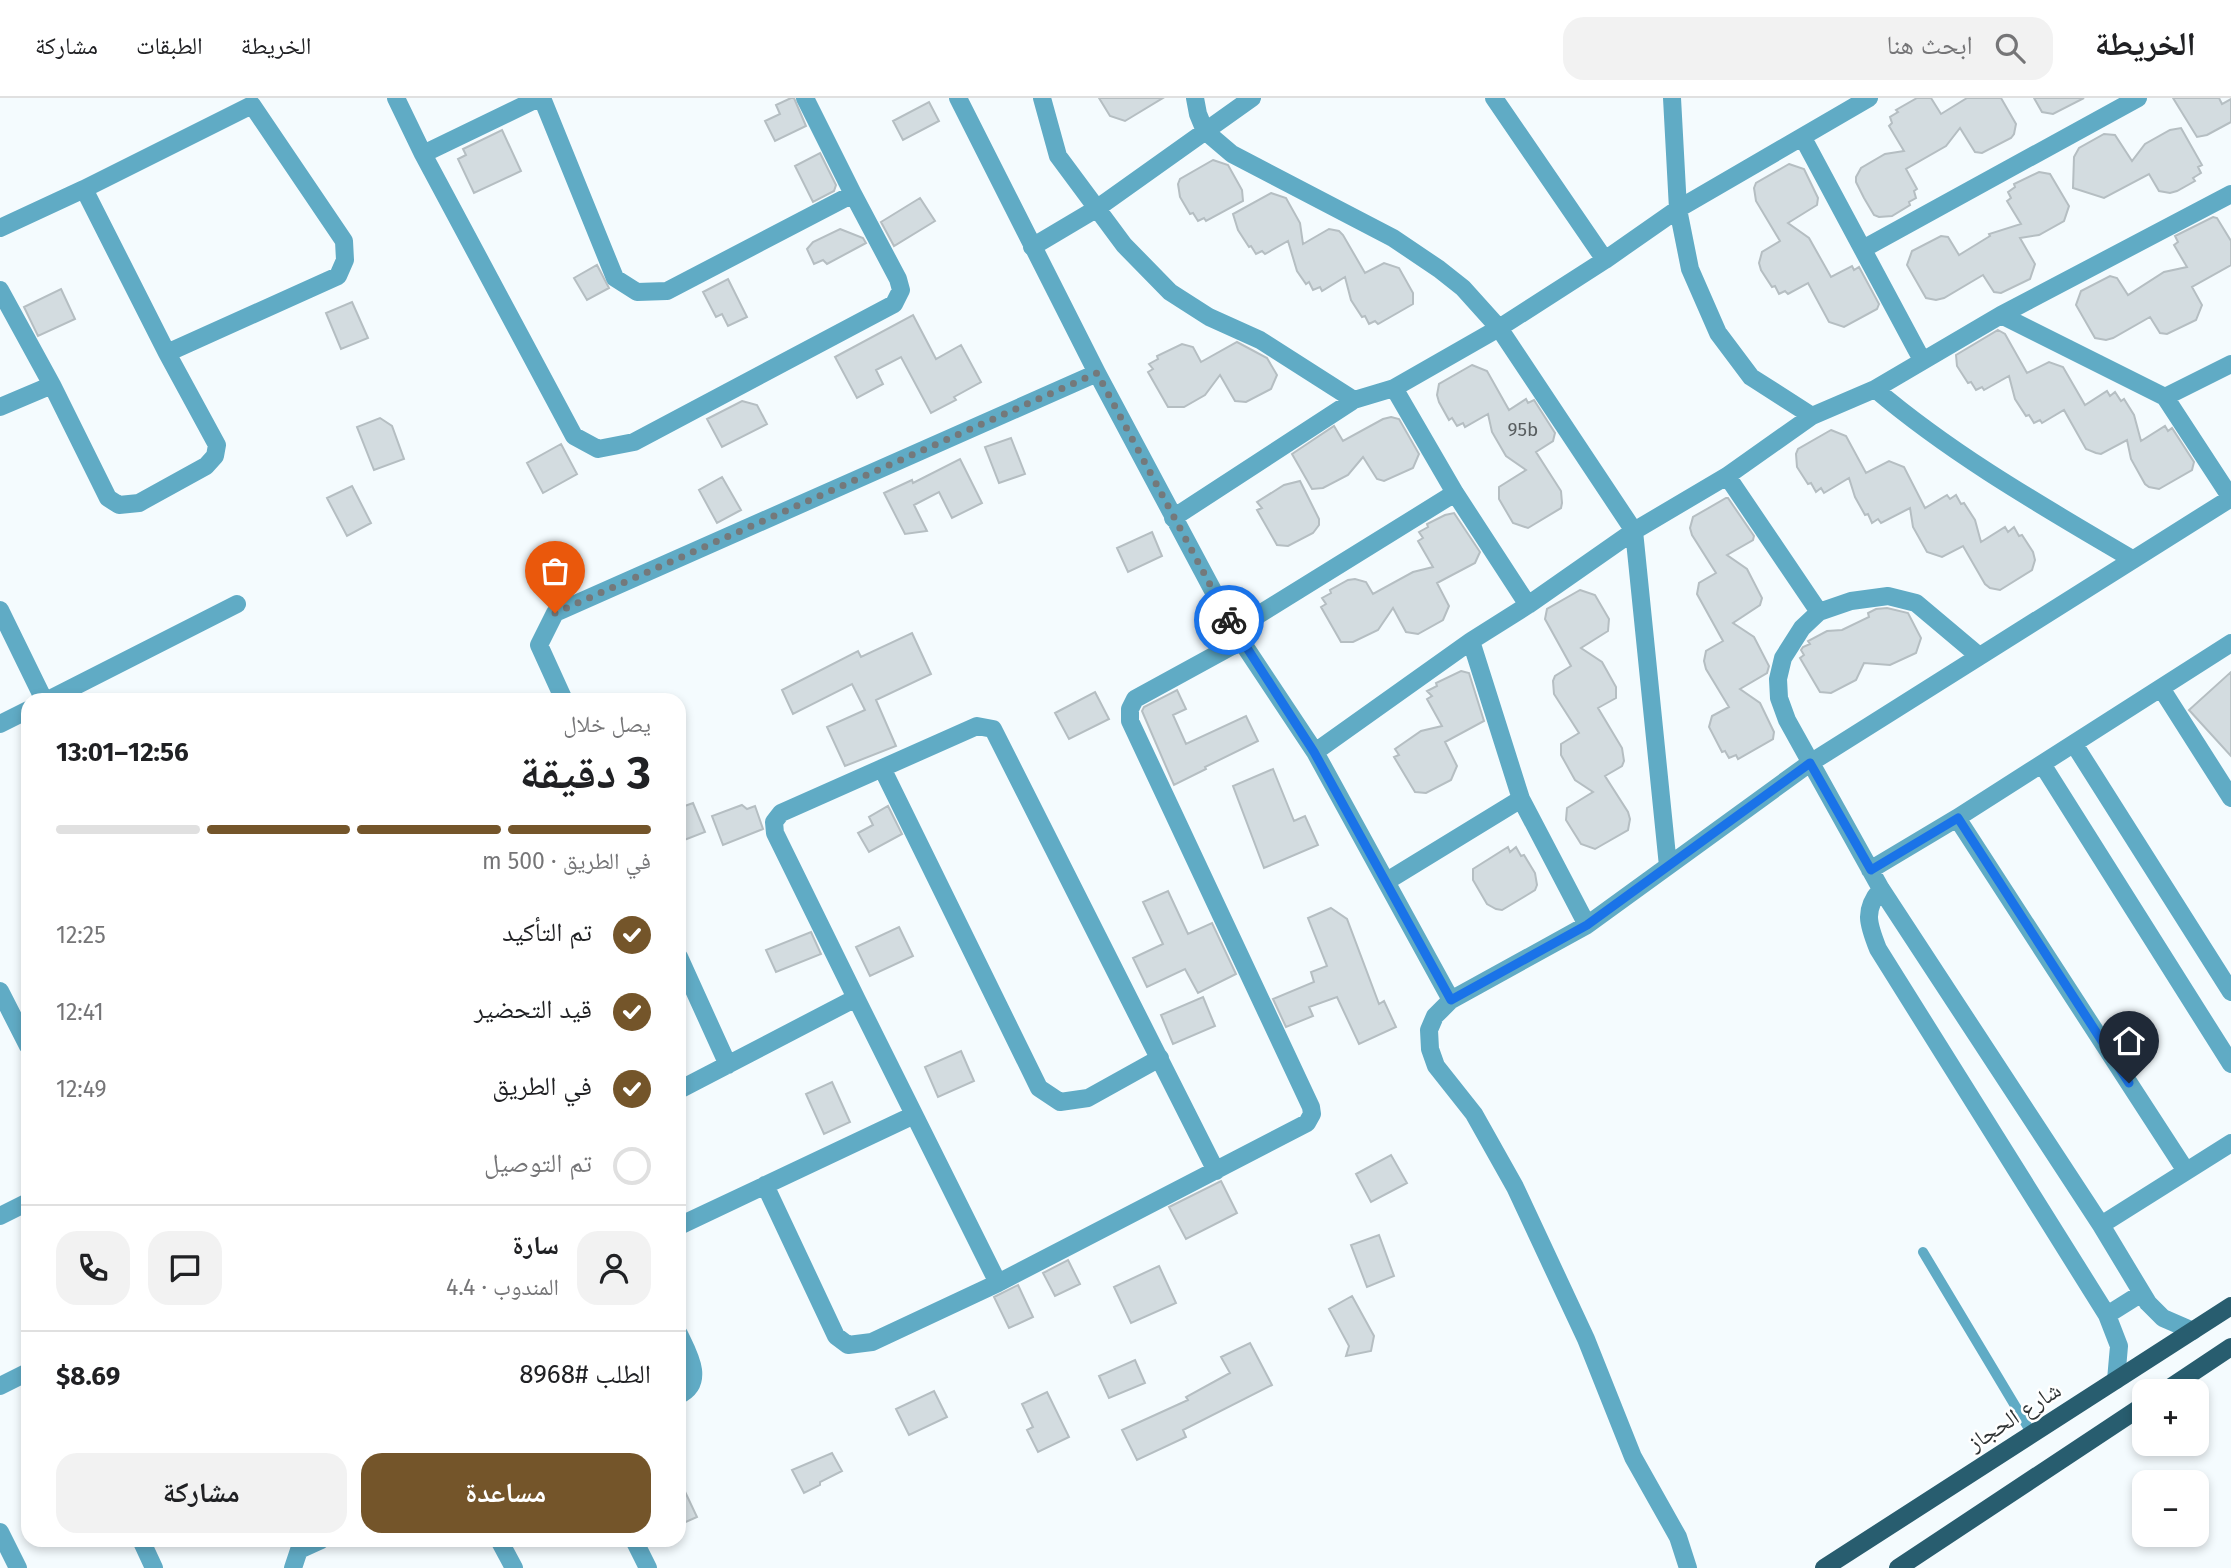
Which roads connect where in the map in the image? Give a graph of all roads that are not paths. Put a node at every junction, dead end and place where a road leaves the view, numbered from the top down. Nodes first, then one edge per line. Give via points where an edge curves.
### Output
1 (396, 98) edge
2 (540, 98) edge
3 (805, 98) edge
4 (958, 98) edge
5 (1042, 98) edge
6 (1195, 98) edge
7 (1252, 98) edge
8 (1494, 98) edge
9 (1672, 98) edge
10 (1870, 98) edge
11 (2138, 98) edge
12 (259, 102) edge
13 (1839, 107) edge
14 (1205, 131) junction
15 (1803, 138) junction
16 (423, 154) junction
17 (84, 189) junction
18 (853, 194) junction
19 (2231, 194) edge
20 (1096, 209) junction
21 (1678, 209) junction
22 (0, 228) edge
23 (1032, 247) junction
24 (1863, 249) junction
25 (1605, 260) junction
26 (0, 290) edge
27 (2001, 315) junction
28 (1499, 328) junction
29 (167, 353) junction
30 (1922, 360) junction
31 (2231, 364) edge
32 (1097, 373) junction
33 (52, 385) junction
34 (1394, 388) junction
35 (1875, 389) junction
36 (2165, 397) junction
37 (1354, 400) junction
38 (0, 407) edge
39 (1812, 416) junction
40 (1727, 476) junction
41 (1455, 494) junction
42 (2231, 498) edge
43 (1173, 518) junction
44 (1634, 531) junction
45 (2132, 559) junction
46 (237, 604) dead end
47 (1528, 605) junction
48 (0, 610) edge
49 (1819, 612) junction
50 (1238, 636) junction
51 (1471, 641) junction
52 (2231, 643) edge
53 (1979, 656) junction
54 (2161, 688) junction
55 (42, 693) edge
56 (60, 693) edge
57 (561, 693) edge
58 (21, 714) edge
59 (0, 724) edge
60 (2074, 744) junction
61 (1314, 752) junction
62 (1810, 763) junction
63 (2042, 764) junction
64 (882, 768) junction
65 (1521, 799) junction
66 (2231, 799) edge
67 (1958, 818) junction
68 (1668, 866) junction
69 (1871, 870) junction
70 (1387, 881) junction
71 (1881, 889) junction
72 (1587, 925) junction
73 (686, 973) edge
74 (0, 991) edge
75 (2231, 992) edge
76 (856, 998) junction
77 (1451, 1000) junction
78 (21, 1032) edge
79 (1160, 1058) junction
80 (2231, 1064) edge
81 (727, 1065) junction
82 (686, 1086) edge
83 (915, 1115) junction
84 (2231, 1143) edge
85 (1216, 1171) junction
86 (2186, 1171) junction
87 (765, 1185) junction
88 (21, 1206) edge
89 (0, 1216) edge
90 (686, 1223) edge
91 (2101, 1225) junction
92 (1923, 1252) dead end
93 (998, 1283) junction
94 (2143, 1293) junction
95 (2231, 1306) edge
96 (2107, 1315) junction
97 (2193, 1331) junction
98 (2231, 1347) edge
99 (686, 1348) edge
100 (21, 1376) edge
101 (2183, 1379) edge
102 (2116, 1380) junction
103 (0, 1386) edge
104 (686, 1390) edge
105 (2132, 1413) edge
106 (2032, 1434) junction
107 (0, 1532) edge
108 (144, 1547) edge
109 (304, 1547) edge
110 (503, 1547) edge
111 (638, 1547) edge
112 (18, 1568) edge
113 (154, 1568) edge
114 (293, 1568) edge
115 (514, 1568) edge
116 (648, 1568) edge
117 (1688, 1568) edge
118 (1824, 1568) edge
119 (1898, 1568) edge

1 - 16 street
2 - 16 street
2 - 18 street via 615,278 637,292 667,291
3 - 18 street
4 - 23 street
5 - 20 street via 1058,156
6 - 14 street
7 - 14 street
8 - 25 street
9 - 21 street
10 - 13 street
11 - 24 street
12 - 17 street
12 - 29 street via 344,242 345,260 338,276
13 - 15 street
14 - 20 street
14 - 28 street via 1232,154 1393,238 1463,288
15 - 21 street
15 - 24 street
16 - 18 street via 574,436 598,449 634,442 894,303 901,290 898,279
17 - 22 street
17 - 29 street
19 - 27 street
20 - 23 street
20 - 37 street via 1170,292 1209,317 1261,340
21 - 25 street
21 - 39 street via 1690,269 1718,333 1751,377
23 - 32 street
24 - 30 street
25 - 28 street
26 - 33 street
27 - 30 street
27 - 36 street
28 - 34 street
28 - 44 street
29 - 33 street via 217,445 215,456 206,466 139,503 119,505 108,498
30 - 35 street
31 - 36 street
32 - 43 street
32 - 57 street via 555,613 540,645
33 - 38 street
34 - 37 street
34 - 41 street
35 - 39 street
35 - 45 street via 1987,472
36 - 42 street
37 - 43 street
39 - 40 street
40 - 44 street
40 - 49 street
41 - 47 street
41 - 50 street
42 - 45 street
43 - 50 street
44 - 47 street
44 - 68 street
45 - 53 street
46 - 56 street
47 - 51 street
48 - 55 street
49 - 53 street via 1888,596 1916,603
49 - 62 street via 1802,628 1783,658 1778,679 1787,720
50 - 61 street
50 - 85 street via 1135,699 1130,709 1130,720 1311,1107 1307,1123
51 - 61 street
51 - 65 street
52 - 54 street
53 - 62 street
54 - 60 street
54 - 66 street
58 - 59 street
60 - 63 street
60 - 75 street
61 - 70 street
62 - 68 street
62 - 69 street
63 - 67 street
63 - 80 street
64 - 76 street via 781,813 774,822 775,833
64 - 79 street via 977,726 993,729
64 - 79 street via 1040,1088 1060,1102 1088,1098
65 - 70 street
65 - 72 street
67 - 69 street
67 - 86 street
68 - 72 street
69 - 71 street
70 - 77 street
71 - 91 street
71 - 96 street via 1869,907 1878,949
72 - 77 street
73 - 81 street
74 - 78 street
76 - 81 street
76 - 83 street
77 - 117 street via 1429,1030 1436,1066 1474,1114 1521,1199 1586,1339 1633,1457 1678,1537
79 - 85 street
81 - 82 street
83 - 87 street
83 - 93 street
84 - 86 street
85 - 93 street
86 - 91 street
87 - 90 street
87 - 93 street via 836,1336 848,1345 872,1342
88 - 89 street
91 - 94 street
92 - 106 lane
94 - 96 street
94 - 97 street via 2163,1318
95 - 97 main road, شارع الحجاز
96 - 102 street via 2119,1346
97 - 102 main road, شارع الحجاز
98 - 101 main road
99 - 104 street via 695,1367
100 - 103 street
102 - 106 main road, شارع الحجاز
105 - 119 main road
106 - 118 main road, شارع الحجاز
107 - 112 street
108 - 113 street
109 - 114 street
110 - 115 street
111 - 116 street

